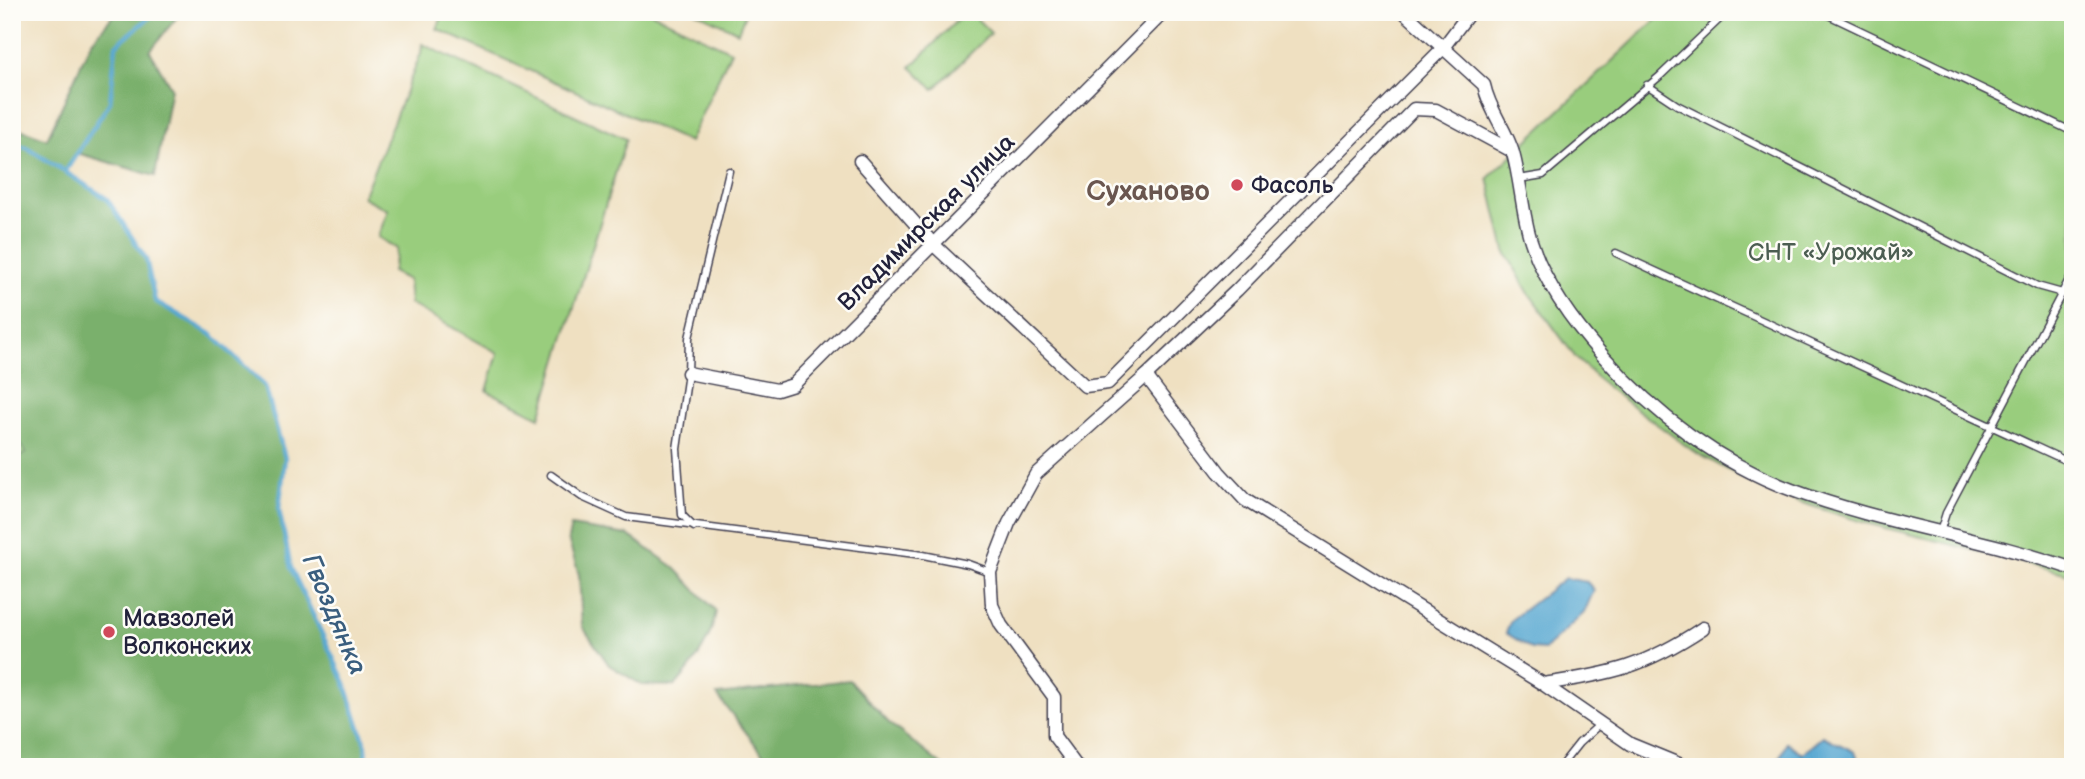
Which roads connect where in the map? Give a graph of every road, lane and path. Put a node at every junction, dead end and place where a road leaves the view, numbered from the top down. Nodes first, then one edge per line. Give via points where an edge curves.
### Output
1 (1164, 12) edge
2 (1404, 12) edge
3 (1470, 12) edge
4 (1727, 12) edge
5 (1822, 12) edge
6 (1442, 49) junction
7 (1647, 85) junction
8 (2073, 132) edge
9 (1512, 151) junction
10 (860, 161) dead end
11 (729, 171) dead end
12 (1519, 179) junction
13 (934, 245) junction
14 (1616, 253) dead end
15 (2073, 272) edge
16 (2064, 292) junction
17 (2073, 296) edge
18 (688, 373) junction
19 (1146, 376) junction
20 (1993, 426) junction
21 (2073, 464) edge
22 (551, 475) dead end
23 (694, 527) junction
24 (1940, 532) junction
25 (2073, 569) edge
26 (990, 572) junction
27 (1703, 628) dead end
28 (1543, 684) junction
29 (1600, 724) junction
30 (1077, 767) edge
31 (1560, 767) edge
32 (1686, 767) edge

1 - 13 street, Владимирская улица
2 - 6 street
3 - 6 street
4 - 7 lane
5 - 8 lane
6 - 9 street via 1484,85
6 - 13 street via 1108,383 1085,386
7 - 12 lane via 1543,175
7 - 16 lane via 2037,286
9 - 12 street
9 - 19 street via 1436,110 1415,109
10 - 13 street
11 - 18 lane via 689,338
12 - 24 street via 1531,242 1554,291 1584,335 1648,403 1722,457 1790,489
13 - 18 street, Владимирская улица via 793,384 777,390
14 - 20 lane
15 - 16 lane
16 - 17 lane
16 - 20 lane
18 - 23 lane via 677,449 682,515
19 - 26 street via 1036,474 1009,523
19 - 28 street via 1245,500
20 - 21 lane
20 - 24 lane
22 - 23 lane via 582,497 626,517
23 - 26 lane via 923,555
24 - 25 street
26 - 30 street via 992,605 1001,625 1054,697 1054,736
27 - 28 street via 1647,662 1601,676
28 - 29 street
29 - 31 lane
29 - 32 street via 1630,744

